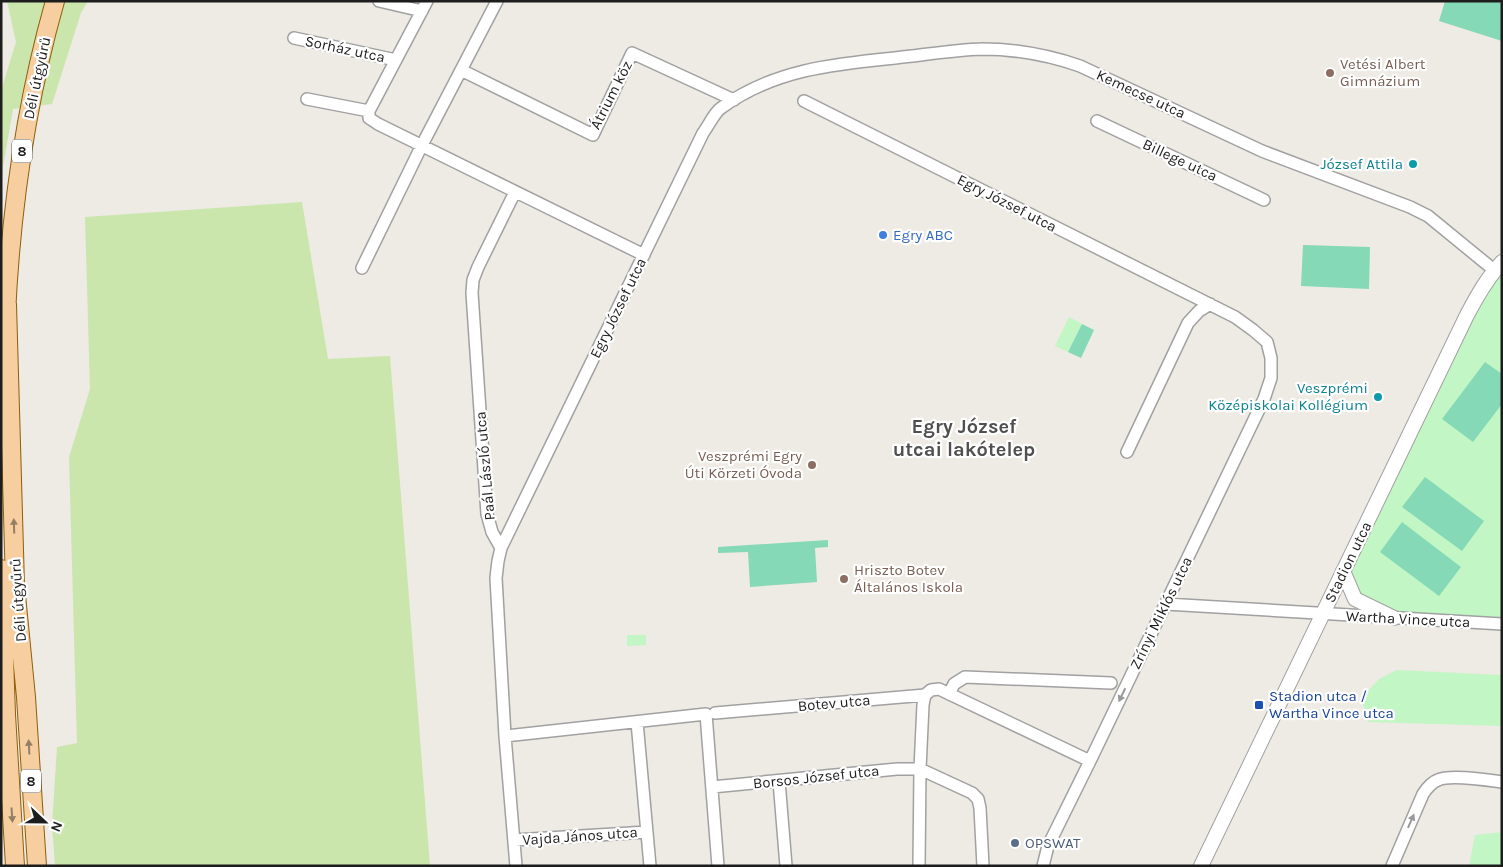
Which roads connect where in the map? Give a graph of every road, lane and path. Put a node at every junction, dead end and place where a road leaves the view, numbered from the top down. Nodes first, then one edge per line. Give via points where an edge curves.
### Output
1 (55, 1) edge
2 (379, 1) edge
3 (497, 3) edge
4 (424, 6) edge
5 (294, 38) dead end
6 (396, 60) junction
7 (461, 70) junction
8 (757, 87) joint
9 (307, 99) dead end
10 (734, 100) junction
11 (804, 101) dead end
12 (369, 115) junction
13 (1097, 121) dead end
14 (422, 145) junction
15 (515, 192) junction
16 (1264, 200) dead end
17 (644, 255) junction
18 (1498, 266) edge
19 (362, 268) dead end
20 (7, 304) junction
21 (1210, 304) junction
22 (1271, 358) joint
23 (1127, 452) dead end
24 (1, 467) edge
25 (501, 548) junction
26 (1, 569) edge
27 (1343, 571) junction
28 (1166, 604) junction
29 (1323, 613) junction
30 (1394, 618) junction
31 (1502, 624) edge
32 (1111, 683) dead end
33 (949, 694) junction
34 (925, 695) junction
35 (710, 714) junction
36 (637, 722) junction
37 (505, 736) junction
38 (1090, 761) junction
39 (920, 769) junction
40 (779, 780) junction
41 (1502, 782) edge
42 (712, 787) junction
43 (647, 832) junction
44 (514, 840) junction
45 (16, 866) edge
46 (37, 866) edge
47 (516, 866) edge
48 (650, 866) edge
49 (718, 866) edge
50 (786, 866) edge
51 (919, 866) edge
52 (983, 866) edge
53 (1043, 866) edge
54 (1201, 866) edge
55 (1392, 866) edge

1 - 20 main road, Déli útgyűrű / 8 via 23,145
2 - 4 street, Sorház utca
3 - 7 street
4 - 6 street, Sorház utca
5 - 6 street, Sorház utca
6 - 12 street, Sorház utca
7 - 10 street, Átrium köz via 593,135 632,53
7 - 14 street
8 - 10 street, Egry József utca
8 - 18 street, Kemecse utca via 810,68 957,51 984,49 1058,58 1262,151 1410,206
9 - 12 street
10 - 17 street, Egry József utca via 719,109 704,133
11 - 21 street, Egry József utca
12 - 14 street via 378,124
13 - 16 street, Billege utca
14 - 15 street
14 - 19 street
15 - 17 street
15 - 25 street, Paál László utca via 478,267 472,293 487,514
17 - 25 street, Egry József utca
18 - 27 street, Stadion utca via 1467,315
20 - 24 main road, Déli útgyűrű / 8
46 -> 20 main road, Déli útgyűrű / 8 via 15,585
21 - 22 street, Egry József utca via 1235,317 1267,342
21 - 23 street via 1188,323
22 - 28 street, Zrínyi Miklós utca via 1272,378 1264,399
25 - 37 street via 496,578
26 -> 45 main road, Déli útgyűrű / 8
27 - 29 street, Stadion utca
27 - 30 street via 1355,599
28 - 29 street, Wartha Vince utca
28 -> 38 street, Zrínyi Miklós utca
29 - 30 street, Wartha Vince utca
29 - 54 street, Stadion utca
30 - 31 street, Wartha Vince utca
32 - 33 street via 965,678 954,684
33 - 34 street, Botev utca via 939,689
33 - 38 street, Botev utca
34 - 35 street, Botev utca
34 - 39 street
35 - 36 street, Botev utca
35 - 42 street
36 - 37 street, Botev utca
36 - 43 street, Vajda János utca
37 - 44 street
38 - 53 street, Zrínyi Miklós utca via 1048,846
39 - 40 street, Borsos József utca
39 - 51 street
39 - 52 street, Borsos József utca via 972,793 978,799
40 - 42 street, Borsos József utca
40 - 50 street
55 -> 41 street via 1424,794 1438,779 1451,777
42 - 49 street
43 - 44 street, Vajda János utca
43 - 48 street, Vajda János utca
44 - 47 street

